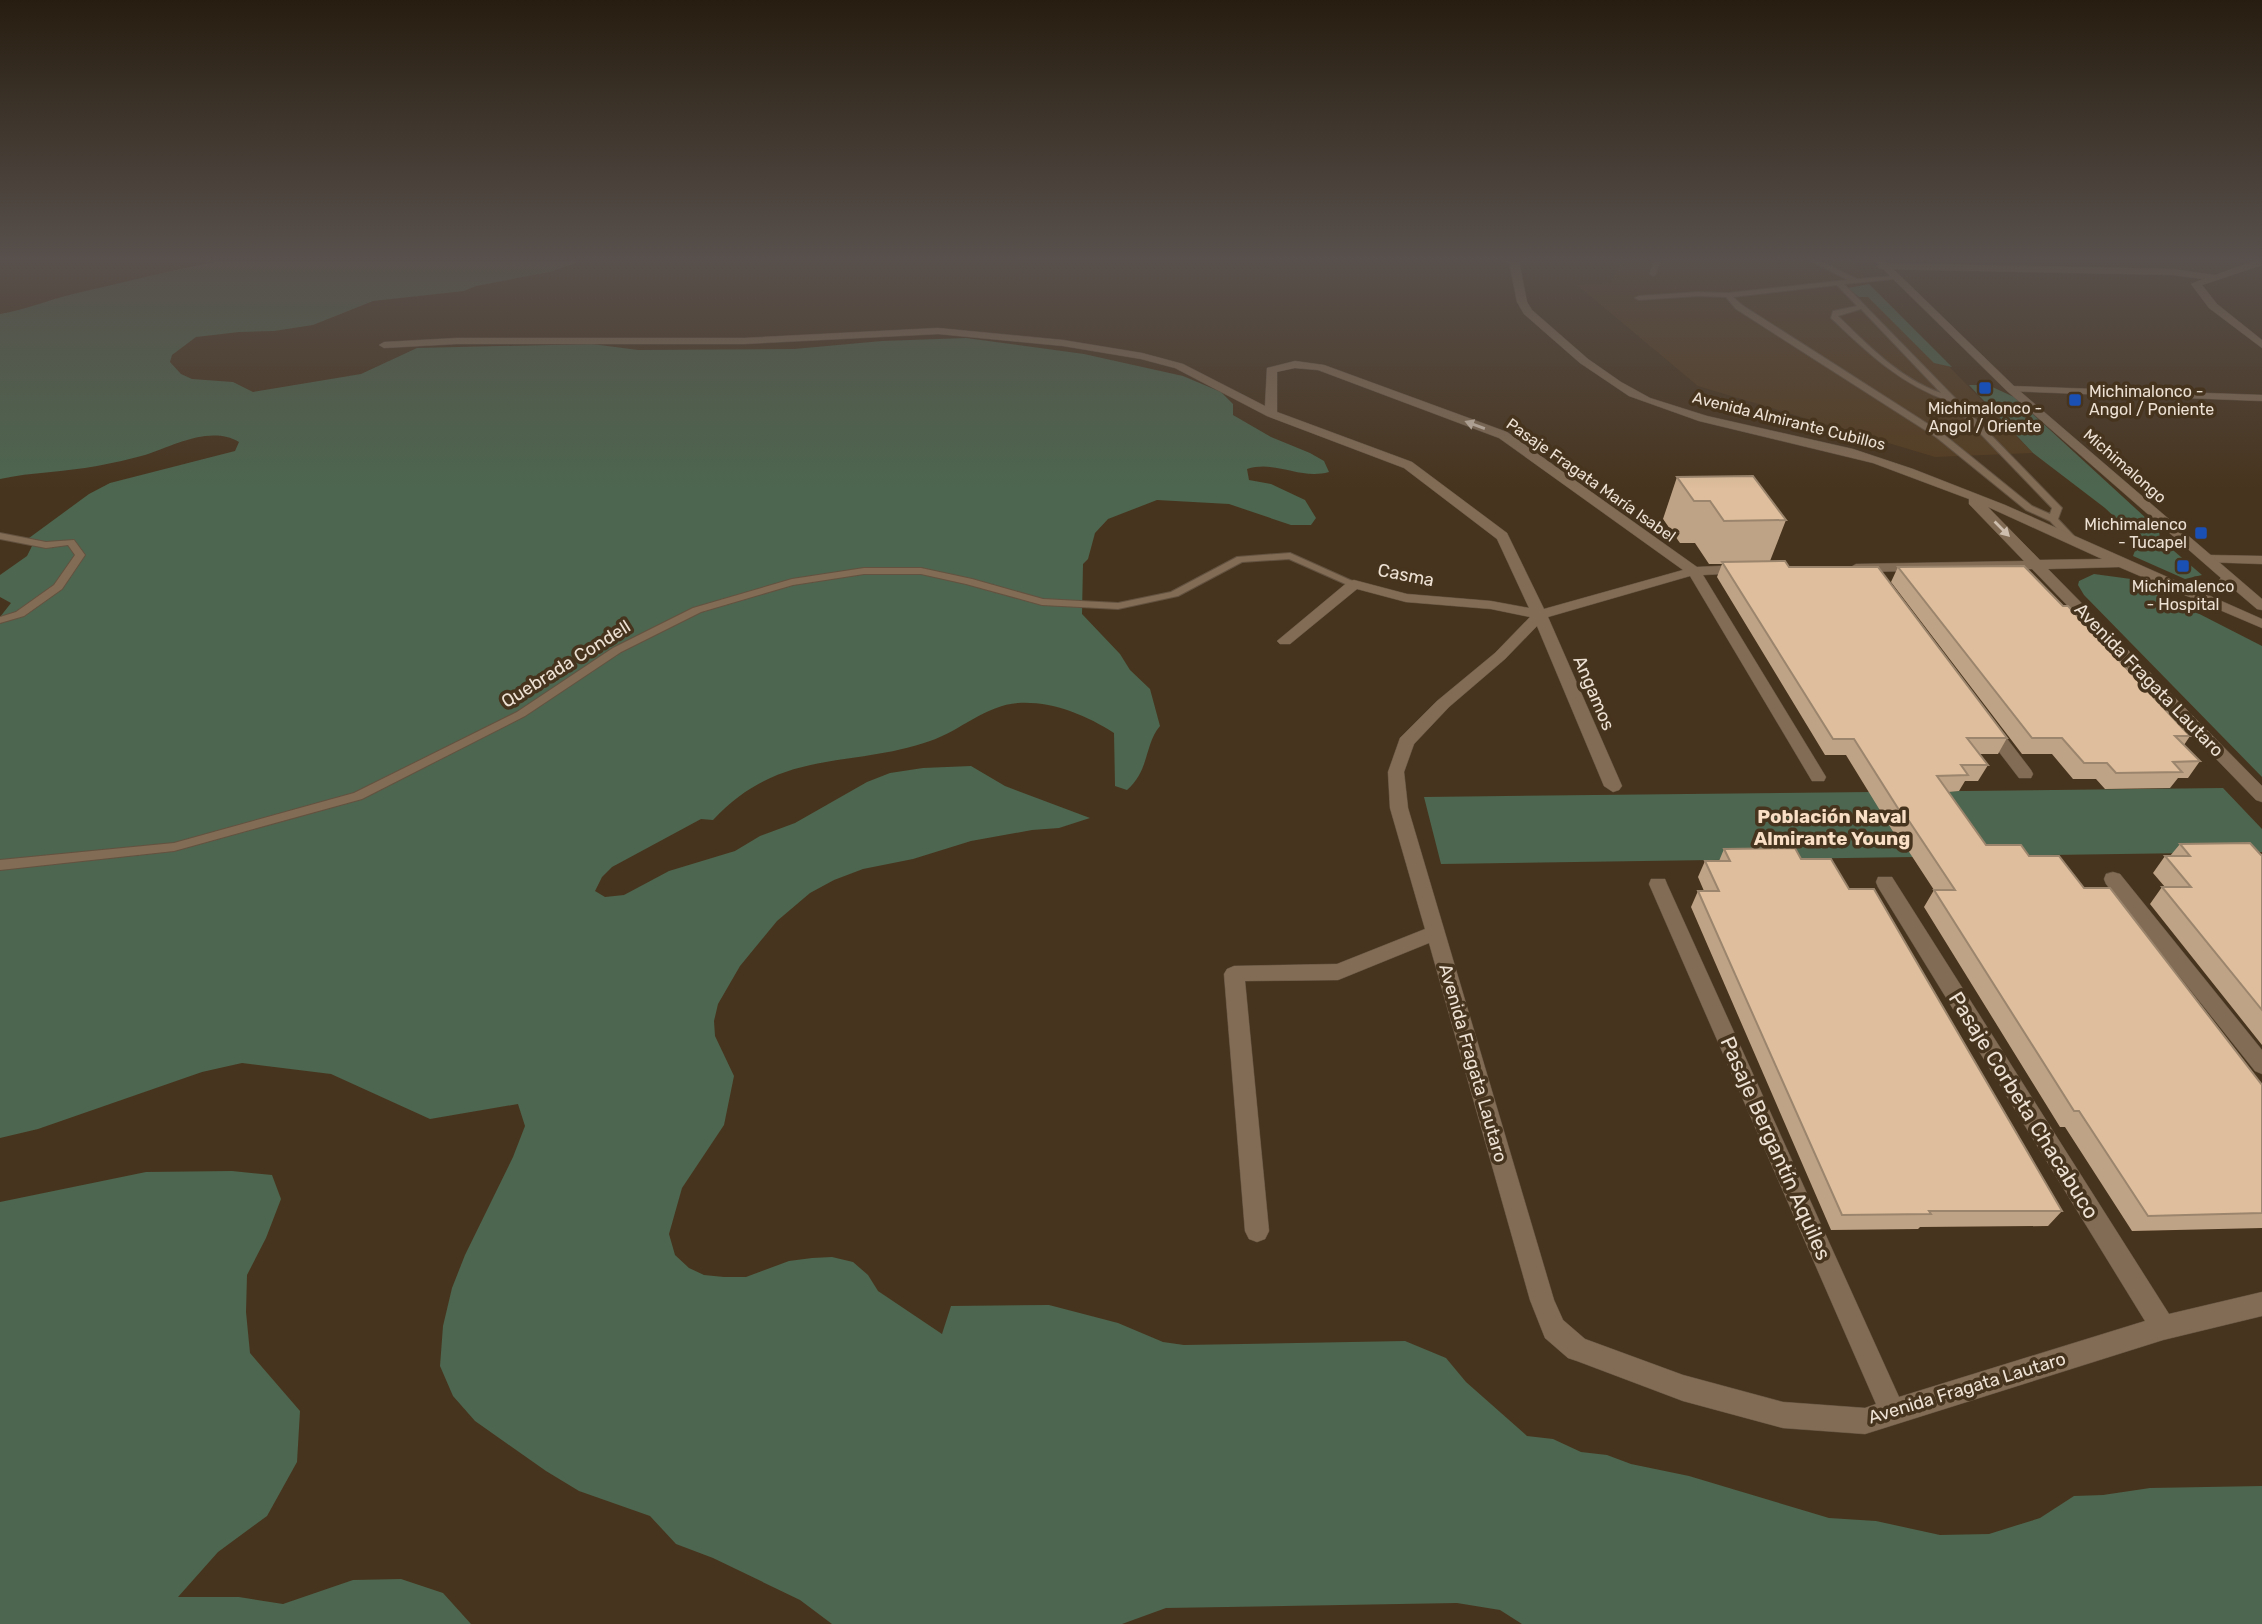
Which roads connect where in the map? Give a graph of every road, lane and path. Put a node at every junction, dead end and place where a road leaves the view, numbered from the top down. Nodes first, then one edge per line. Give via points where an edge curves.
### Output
1 (826, 337) edge
2 (1014, 337) edge
3 (1558, 337) edge
4 (1786, 337) edge
5 (1858, 337) edge
6 (1891, 337) edge
7 (1956, 337) edge
8 (384, 345) dead end
9 (2011, 389) junction
10 (2262, 397) edge
11 (1952, 399) junction
12 (1271, 414) junction
13 (1967, 494) junction
14 (2053, 519) junction
15 (0, 536) edge
16 (2071, 538) junction
17 (2209, 559) junction
18 (2262, 559) edge
19 (2121, 563) junction
20 (2037, 565) junction
21 (1842, 568) edge
22 (1759, 569) edge
23 (1694, 571) junction
24 (2230, 578) junction
25 (1354, 583) junction
26 (2187, 590) junction
27 (2262, 606) edge
28 (1540, 615) junction
29 (0, 620) edge
30 (2262, 624) edge
31 (1285, 641) dead end
32 (1976, 709) edge
33 (2025, 774) dead end
34 (1818, 777) dead end
35 (1613, 786) dead end
36 (2262, 796) edge
37 (0, 865) edge
38 (2113, 879) dead end
39 (1885, 882) dead end
40 (1658, 884) dead end
41 (1435, 933) junction
42 (2262, 1065) edge
43 (1257, 1231) dead end
44 (2262, 1304) edge
45 (2163, 1328) junction
46 (1893, 1413) junction

1 - 8 street
2 - 12 street via 1142,356 1178,366
3 - 13 street, Avenida Almirante Cubillos via 1644,400 1874,460
4 - 14 lane via 1939,435 2029,508
5 - 11 lane via 1910,383
6 - 11 lane
7 - 9 street, Michimalongo
9 - 10 street
9 - 17 street, Michimalongo
11 - 14 lane via 2057,508
23 -> 12 street, Pasaje Fragata María Isabel via 1503,435 1305,364 1270,370
12 - 28 street via 1408,466 1471,512 1502,536
13 - 16 street, Avenida Almirante Cubillos
13 -> 20 street, Avenida Fragata Lautaro
14 - 16 lane
15 - 29 lane via 46,545 71,542 80,555 58,587 20,614
16 - 19 street, Avenida Almirante Cubillos
17 - 18 street
17 - 24 street, Michimalongo
19 - 20 street
19 - 26 street, Avenida Almirante Cubillos
20 - 21 street via 1874,573
20 - 36 street, Avenida Fragata Lautaro
22 - 23 street, Avenida Fragata Lautaro
23 - 28 street, Avenida Fragata Lautaro
23 - 34 street
24 - 26 street via 2217,590
24 - 27 street, Michimalongo
25 - 28 street, Casma via 1406,598 1491,605
25 - 31 street, Casma
25 - 37 lane, Quebrada Condell via 1290,556 1240,559 1174,594 1118,606 1042,602 921,571 864,571 792,582 697,610 617,650 521,715 358,796 174,847
26 - 30 street, Avenida Almirante Cubillos
28 - 35 street, Angamos
28 - 41 street, Avenida Fragata Lautaro via 1406,742 1399,762 1399,808
32 - 33 street
38 - 42 street
39 - 45 street, Pasaje Corbeta Chacabuco
40 - 46 street, Pasaje Bergantín Aquiles
41 - 43 street via 1338,972 1234,974
41 - 46 street, Avenida Fragata Lautaro via 1554,1329 1577,1349 1683,1388 1783,1416 1865,1421
44 - 45 street, Avenida Fragata Lautaro
45 - 46 street, Avenida Fragata Lautaro

